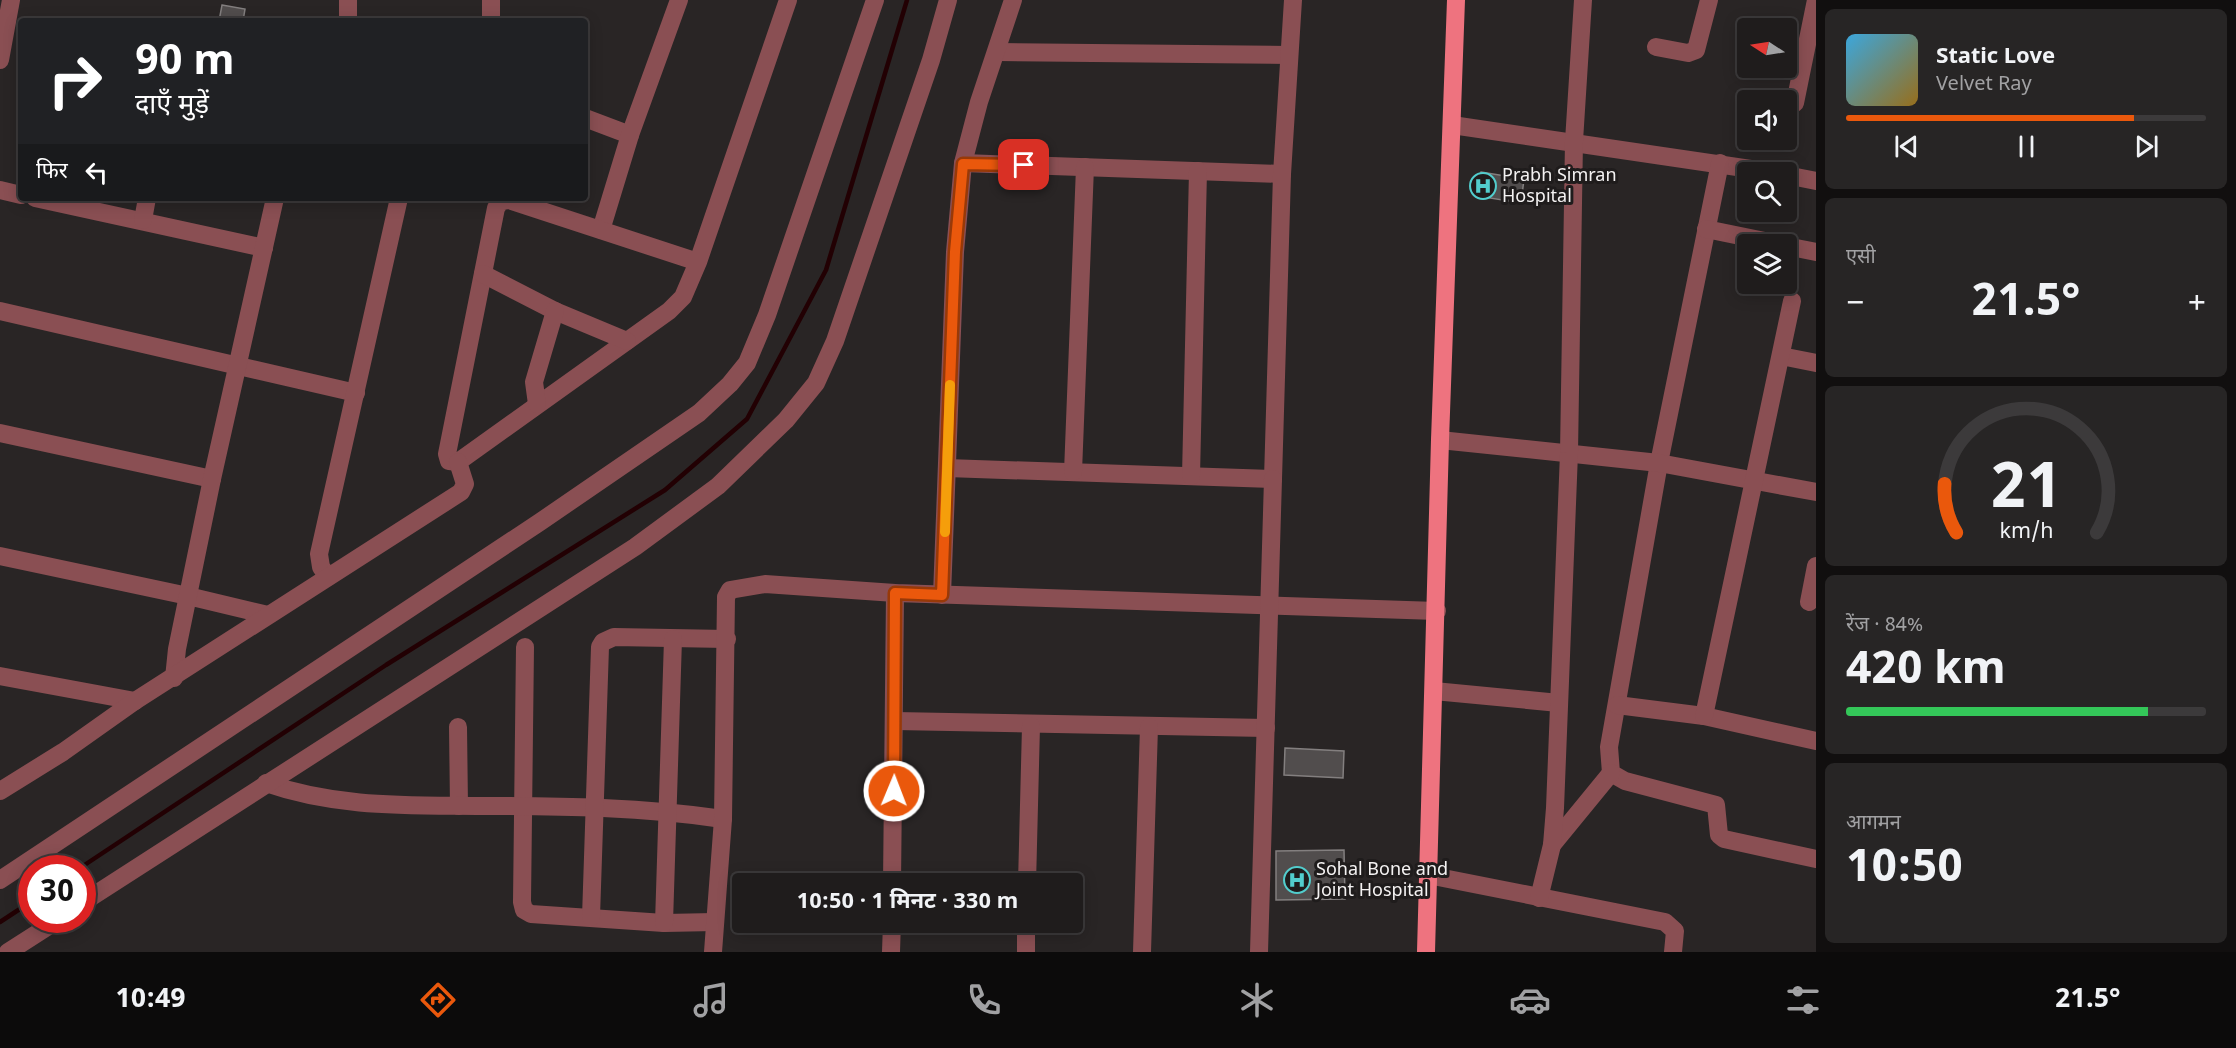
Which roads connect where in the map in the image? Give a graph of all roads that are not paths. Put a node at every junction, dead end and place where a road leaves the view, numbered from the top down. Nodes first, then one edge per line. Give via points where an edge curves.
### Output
1 (11, 0) edge
2 (348, 0) edge
3 (491, 0) edge
4 (679, 0) edge
5 (875, 0) edge
6 (948, 0) edge
7 (1013, 0) edge
8 (1293, 0) edge
9 (1456, 0) edge
10 (1583, 0) edge
11 (1709, 0) edge
12 (1816, 0) edge
13 (783, 1) edge
14 (348, 18) edge
15 (491, 18) edge
16 (1656, 46) dead end
17 (998, 52) junction
18 (1289, 56) junction
19 (0, 60) edge
20 (1797, 93) edge
21 (588, 119) edge
22 (1452, 125) junction
23 (630, 135) junction
24 (1574, 141) junction
25 (1720, 163) junction
26 (963, 164) junction
27 (1737, 166) edge
28 (1085, 167) junction
29 (1198, 171) junction
30 (1282, 174) junction
31 (1797, 177) edge
32 (1816, 181) edge
33 (0, 190) edge
34 (18, 194) edge
35 (51, 201) edge
36 (146, 201) edge
37 (274, 201) edge
38 (398, 201) edge
39 (501, 201) edge
40 (512, 201) edge
41 (142, 220) junction
42 (1706, 229) junction
43 (601, 230) junction
44 (1737, 235) edge
45 (264, 248) junction
46 (1797, 248) edge
47 (1816, 252) edge
48 (698, 262) junction
49 (483, 274) junction
50 (1792, 301) dead end
51 (0, 311) edge
52 (555, 311) junction
53 (627, 341) junction
54 (1781, 356) junction
55 (1816, 363) edge
56 (238, 367) junction
57 (356, 393) junction
58 (537, 404) junction
59 (0, 433) edge
60 (1440, 440) junction
61 (1569, 453) junction
62 (458, 462) junction
63 (1659, 463) junction
64 (948, 468) junction
65 (1073, 472) junction
66 (1191, 476) junction
67 (212, 479) junction
68 (1273, 479) junction
69 (1754, 480) junction
70 (1816, 492) edge
71 (0, 556) edge
72 (1816, 567) edge
73 (328, 577) junction
74 (895, 593) junction
75 (942, 595) junction
76 (188, 596) junction
77 (1809, 602) dead end
78 (1269, 605) junction
79 (1437, 611) junction
80 (268, 615) junction
81 (673, 639) junction
82 (727, 639) junction
83 (525, 647) dead end
84 (0, 676) edge
85 (174, 678) junction
86 (1434, 691) junction
87 (135, 701) junction
88 (1559, 703) junction
89 (1617, 705) junction
90 (1704, 716) junction
91 (895, 721) junction
92 (1031, 726) junction
93 (458, 728) dead end
94 (1149, 728) junction
95 (1266, 729) junction
96 (1816, 741) edge
97 (1611, 773) junction
98 (266, 783) junction
99 (1, 789) edge
100 (459, 806) junction
101 (523, 806) junction
102 (594, 807) junction
103 (668, 810) junction
104 (723, 819) junction
105 (1552, 844) junction
106 (1816, 859) edge
107 (892, 873) edge
108 (1027, 873) edge
109 (1428, 875) junction
110 (0, 880) edge
111 (96, 894) edge
112 (1539, 898) junction
113 (591, 917) junction
114 (715, 922) junction
115 (664, 923) junction
116 (38, 933) edge
117 (892, 933) edge
118 (1026, 933) edge
119 (8, 952) edge
120 (713, 952) edge
121 (891, 952) edge
122 (1026, 952) edge
123 (1142, 952) edge
124 (1259, 952) edge
125 (1426, 952) edge
126 (1673, 952) edge

1 - 19 street
2 - 14 street
3 - 15 street
4 - 23 street
5 - 110 street via 767,315 747,363 730,384 699,413 540,522
6 - 98 street via 835,341 801,405 718,486 635,547
7 - 17 street
8 - 18 street
9 - 22 main road
10 - 24 street
11 - 16 street via 1696,50 1688,53
12 - 20 street
13 - 48 street
17 - 18 street
17 - 26 street via 979,102
18 - 30 street
21 - 23 street
22 - 24 street
22 - 60 main road
23 - 43 street
24 - 25 street
24 - 61 street
25 - 27 street
25 - 42 street
26 - 28 street
26 - 64 street via 955,252
28 - 29 street
28 - 65 street
29 - 30 street
29 - 66 street
30 - 68 street
31 - 32 street
33 - 34 street
35 - 41 street
36 - 41 street
37 - 45 street
38 - 57 street
39 - 49 street via 496,208
40 - 43 street
41 - 45 street
42 - 44 street
42 - 63 street
43 - 48 street
45 - 56 street
46 - 47 street
48 - 53 street via 683,297
49 - 52 street
49 - 62 street via 447,454 449,461
50 - 54 street
51 - 56 street
52 - 53 street
52 - 58 street via 534,382
53 - 58 street
54 - 55 street
54 - 69 street
56 - 57 street
56 - 67 street
57 - 73 street via 319,554
58 - 62 street
59 - 67 street
60 - 61 street
60 - 79 main road
61 - 63 street
61 - 88 street
62 - 73 street via 465,484 462,492
63 - 69 street
63 - 89 street
64 - 65 street
64 - 75 street
65 - 66 street
66 - 68 street
67 - 76 street
68 - 78 street
69 - 70 street
69 - 90 street
71 - 76 street
72 - 77 street
73 - 80 street
74 - 75 street
74 - 82 street via 765,584 735,587 726,597
74 - 91 street
75 - 78 street
76 - 80 street
76 - 85 street
78 - 79 street
78 - 95 street
79 - 86 main road
80 - 85 street
81 - 82 street
81 - 102 street via 614,637 600,647
81 - 103 street
82 - 104 street
83 - 101 street
84 - 87 street
85 - 87 street
86 - 88 street
86 - 109 main road
87 - 99 street via 63,752
88 - 105 street
89 - 90 street
89 - 97 street via 1608,757
90 - 96 street
91 - 92 street
91 - 107 street
92 - 94 street
92 - 108 street
93 - 100 street
94 - 95 street
94 - 123 street
95 - 124 street
97 - 105 street
97 - 106 street via 1625,781 1716,805 1719,835 1724,839
98 - 100 street via 343,802 389,807
98 - 111 street
100 - 101 street
101 - 102 street
101 - 113 street via 524,910 531,914
102 - 103 street
102 - 113 street
103 - 104 street
103 - 115 street
104 - 114 street
105 - 112 street
109 - 112 street
109 - 125 main road
112 - 126 street via 1665,922 1675,931
113 - 115 street
114 - 115 street
114 - 120 street
116 - 119 street
117 - 121 street
118 - 122 street

